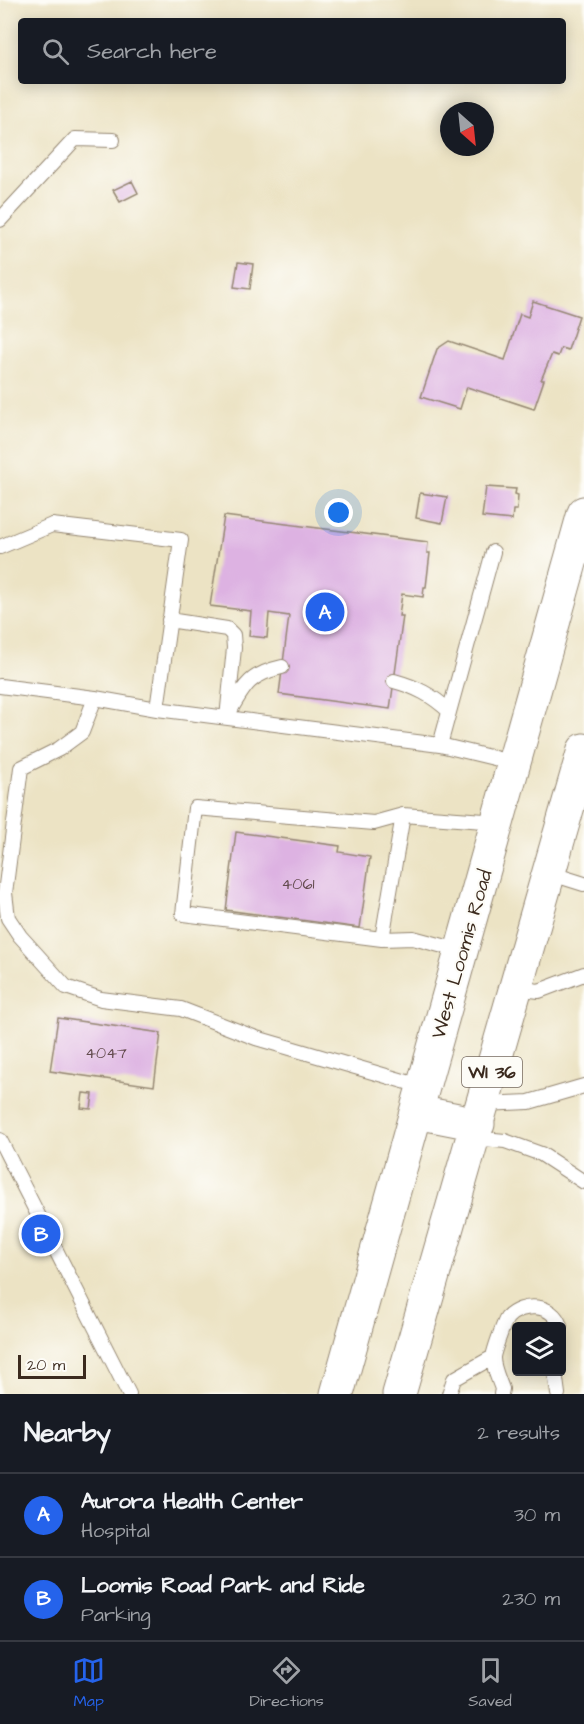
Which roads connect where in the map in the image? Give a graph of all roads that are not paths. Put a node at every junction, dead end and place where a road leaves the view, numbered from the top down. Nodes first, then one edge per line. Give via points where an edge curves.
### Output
1 (113, 140) dead end
2 (0, 220) edge
3 (584, 513) edge
4 (0, 547) edge
5 (493, 552) dead end
6 (169, 620) junction
7 (282, 668) dead end
8 (394, 681) dead end
9 (0, 686) edge
10 (95, 698) junction
11 (157, 709) junction
12 (449, 711) junction
13 (226, 718) junction
14 (440, 745) junction
15 (584, 750) edge
16 (515, 763) junction
17 (403, 815) junction
18 (498, 822) junction
19 (549, 873) junction
20 (584, 884) edge
21 (382, 939) junction
22 (462, 951) junction
23 (584, 974) edge
24 (516, 988) junction
25 (584, 1086) edge
26 (420, 1100) junction
27 (478, 1122) junction
28 (0, 1140) edge
29 (584, 1182) edge
30 (558, 1322) edge
31 (493, 1357) junction
32 (556, 1376) edge
33 (501, 1393) edge
34 (129, 1394) edge
35 (337, 1394) edge
36 (399, 1394) edge
37 (449, 1394) edge
38 (558, 1394) edge

1 - 2 lane via 75,139
3 - 16 main road, West Loomis Road / WI 36
4 - 6 lane via 52,525 181,540
5 - 12 lane
6 - 11 lane
6 - 13 lane via 227,629 233,635
7 - 13 lane via 263,672 244,687
8 - 12 lane via 418,688
9 - 10 lane
10 - 11 lane
10 - 26 lane via 82,732 21,768 5,893 8,918 20,936 66,987 101,999 181,1009
11 - 13 lane
12 - 14 lane
13 - 14 lane
14 - 16 lane
15 - 19 main road, WI 36 via 571,813
16 - 18 main road, West Loomis Road / WI 36
17 - 18 lane
17 - 21 lane
17 - 21 lane via 374,824 195,808 183,914
18 - 22 main road, West Loomis Road / WI 36
19 - 20 lane
19 - 24 main road, WI 36
21 - 22 lane via 413,938
22 - 26 main road, West Loomis Road / WI 36
23 - 24 lane via 539,991
24 - 27 main road, WI 36
25 - 27 lane
26 - 27 main road
26 - 35 main road, West Loomis Road / WI 36
27 - 29 lane via 505,1141 541,1154
27 - 36 main road, WI 36
28 - 34 lane
30 - 31 lane via 547,1310 523,1308 506,1319
31 - 33 lane
31 - 37 lane via 454,1378
32 - 38 lane

